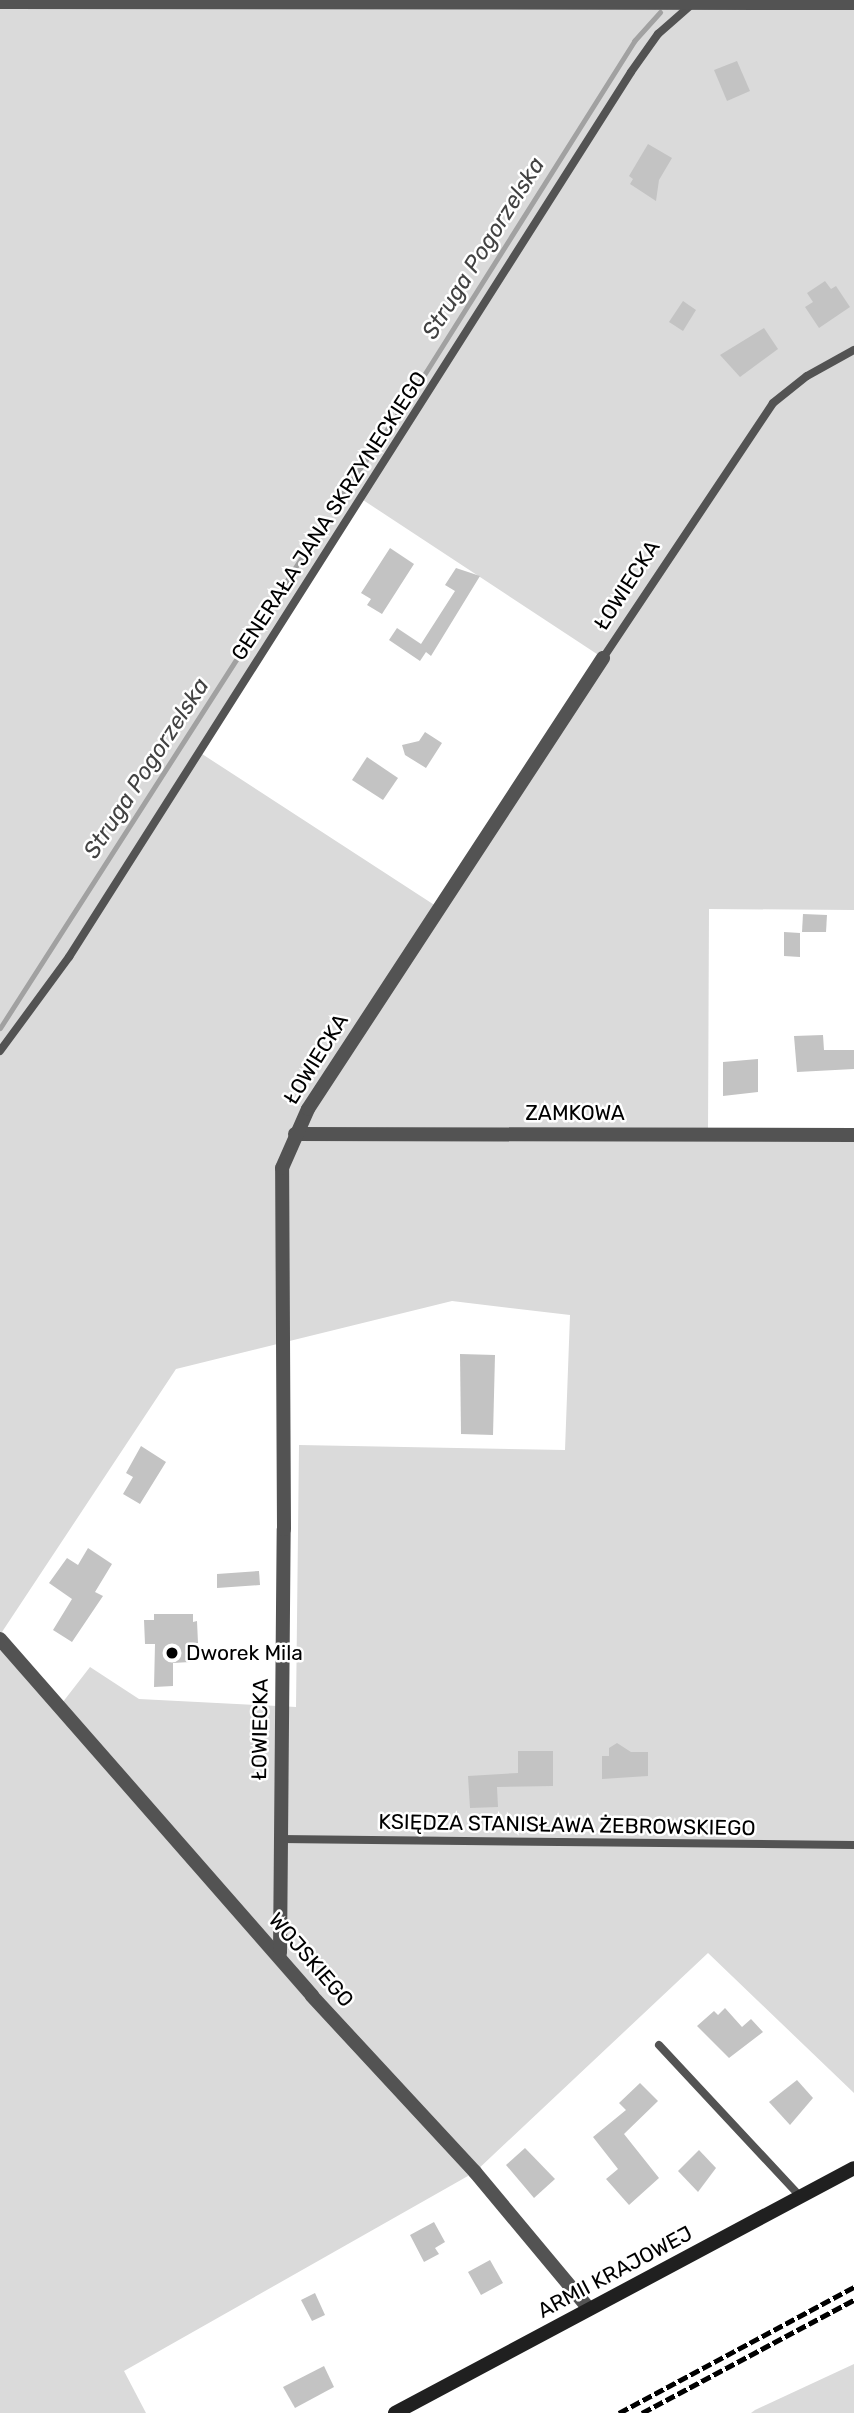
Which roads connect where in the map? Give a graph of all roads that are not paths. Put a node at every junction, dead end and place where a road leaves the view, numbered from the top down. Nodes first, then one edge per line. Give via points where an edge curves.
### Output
1 (0, 2) edge
2 (854, 3) edge
3 (691, 5) junction
4 (854, 350) edge
5 (603, 658) joint
6 (0, 1051) edge
7 (295, 1134) junction
8 (854, 1135) edge
9 (0, 1639) edge
10 (280, 1839) junction
11 (854, 1845) edge
12 (280, 1953) junction
13 (659, 2045) dead end
14 (854, 2168) edge
15 (800, 2196) junction
16 (589, 2309) junction
17 (395, 2413) edge

1 - 3 street
2 - 3 street
3 - 6 lane, GENERAŁA JANA SKRZYNECKIEGO via 658,34 631,72 69,957
4 - 5 lane, ŁOWIECKA via 807,376 773,403
5 - 7 street, ŁOWIECKA
7 - 8 street, ZAMKOWA
7 - 10 street, ŁOWIECKA via 282,1168 285,1529
9 - 12 street, WOJSKIEGO
10 - 11 lane, KSIĘDZA STANISŁAWA ŻEBROWSKIEGO
10 - 12 street, ŁOWIECKA
12 - 16 street, WOJSKIEGO via 312,1996 475,2172
13 - 15 lane
14 - 15 main road, ARMII KRAJOWEJ
15 - 16 main road, ARMII KRAJOWEJ
16 - 17 main road, ARMII KRAJOWEJ

